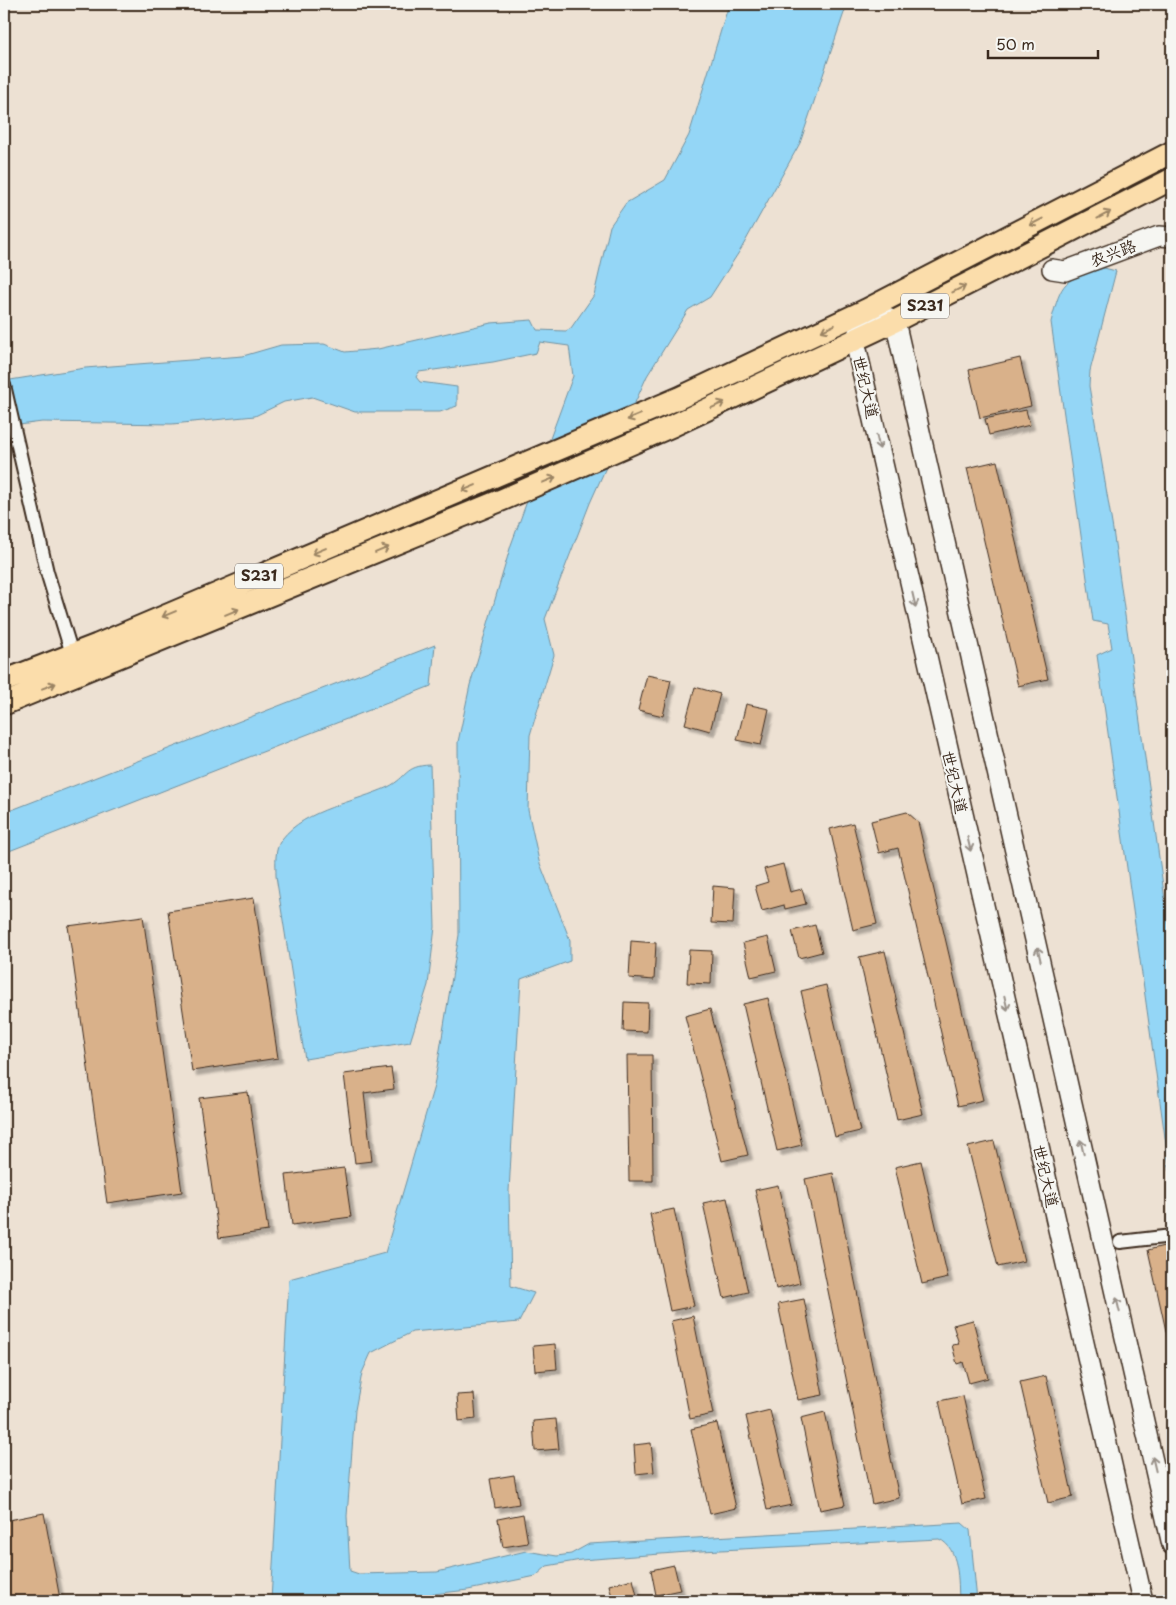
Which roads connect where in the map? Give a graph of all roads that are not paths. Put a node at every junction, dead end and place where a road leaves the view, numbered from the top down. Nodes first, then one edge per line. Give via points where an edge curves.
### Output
1 (1172, 152) edge
2 (1172, 179) edge
3 (1172, 237) edge
4 (1052, 269) dead end
5 (866, 310) junction
6 (895, 321) junction
7 (855, 341) junction
8 (4, 385) edge
9 (72, 654) junction
10 (4, 681) edge
11 (4, 704) edge
12 (1172, 1236) edge
13 (1120, 1242) dead end
14 (1172, 1545) edge
15 (1143, 1601) edge

1 -> 5 main road, S231
6 -> 2 main road, S231
3 - 4 main road, 农兴路 via 1159,236 1065,271
5 - 6 main road
5 - 7 main road, 世纪大道
5 -> 9 main road, S231 via 679,398
6 - 7 main road, S231
14 -> 6 main road
11 -> 7 main road, S231 via 504,499
7 -> 15 main road, 世纪大道
8 - 9 street via 47,572
9 - 10 main road, S231
12 - 13 street

